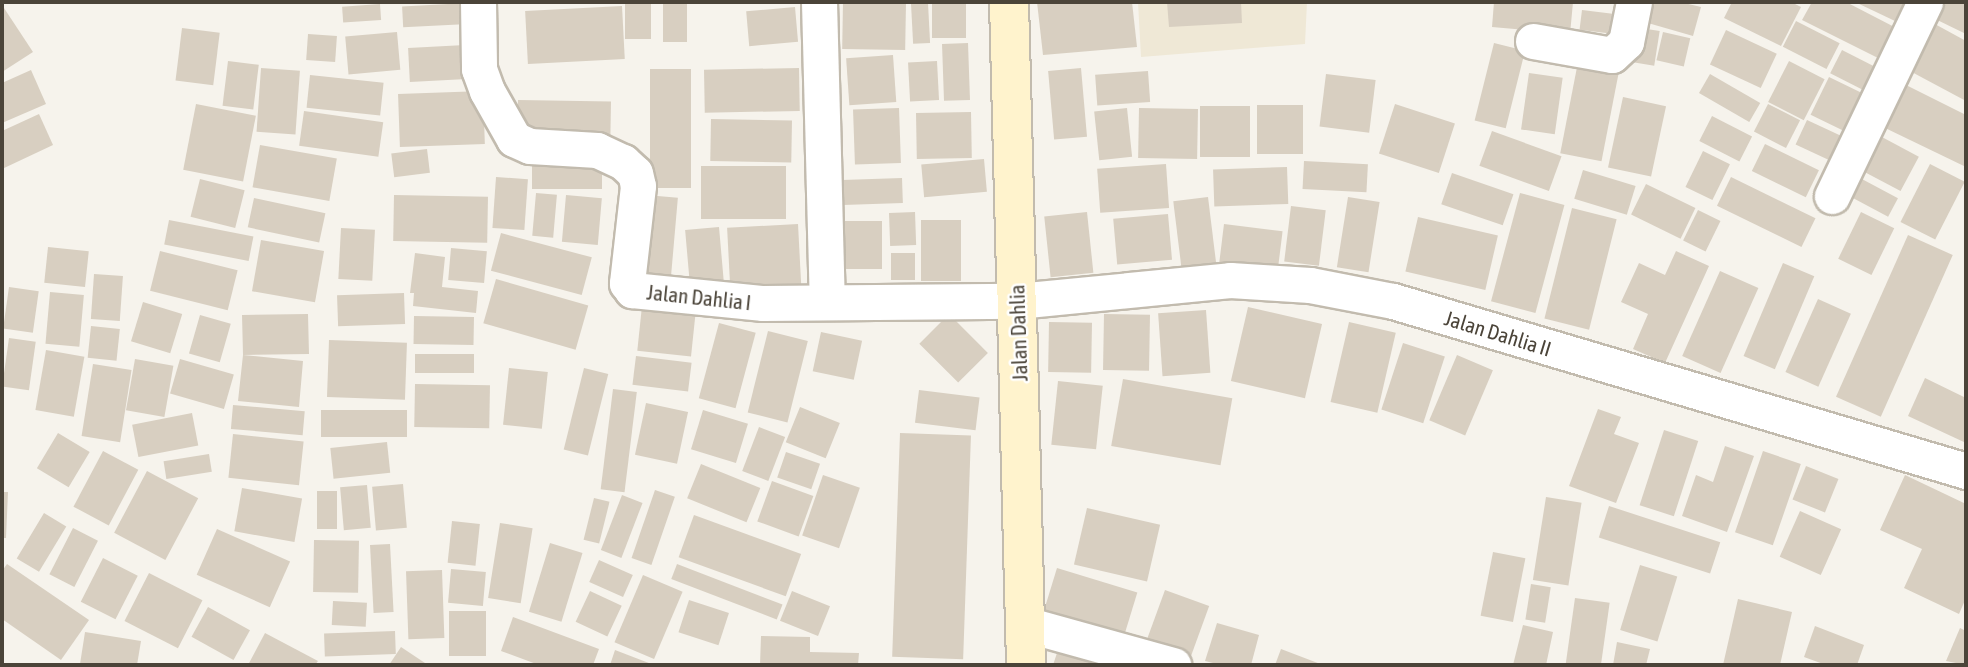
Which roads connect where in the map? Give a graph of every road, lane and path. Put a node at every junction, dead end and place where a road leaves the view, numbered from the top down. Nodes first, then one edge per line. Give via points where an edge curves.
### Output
1 (478, 2) edge
2 (820, 2) edge
3 (1009, 2) edge
4 (1634, 2) edge
5 (1925, 2) edge
6 (1533, 41) dead end
7 (1832, 196) dead end
8 (1017, 300) junction
9 (827, 302) junction
10 (1966, 471) edge
11 (1026, 624) junction
12 (1026, 665) edge
13 (1173, 665) edge

1 - 9 street, Jalan Dahlia I via 479,69 514,139 530,146 597,150 635,173 638,186 626,283 629,289 764,303
2 - 9 street
3 - 8 street, Jalan Dahlia
4 - 6 street via 1626,41 1612,55
5 - 7 street
8 - 9 street, Jalan Dahlia I
8 - 10 street, Jalan Dahlia II via 1230,280 1310,285 1393,301
8 - 11 street, Jalan Dahlia
11 - 12 street, Jalan Dahlia
11 - 13 street

